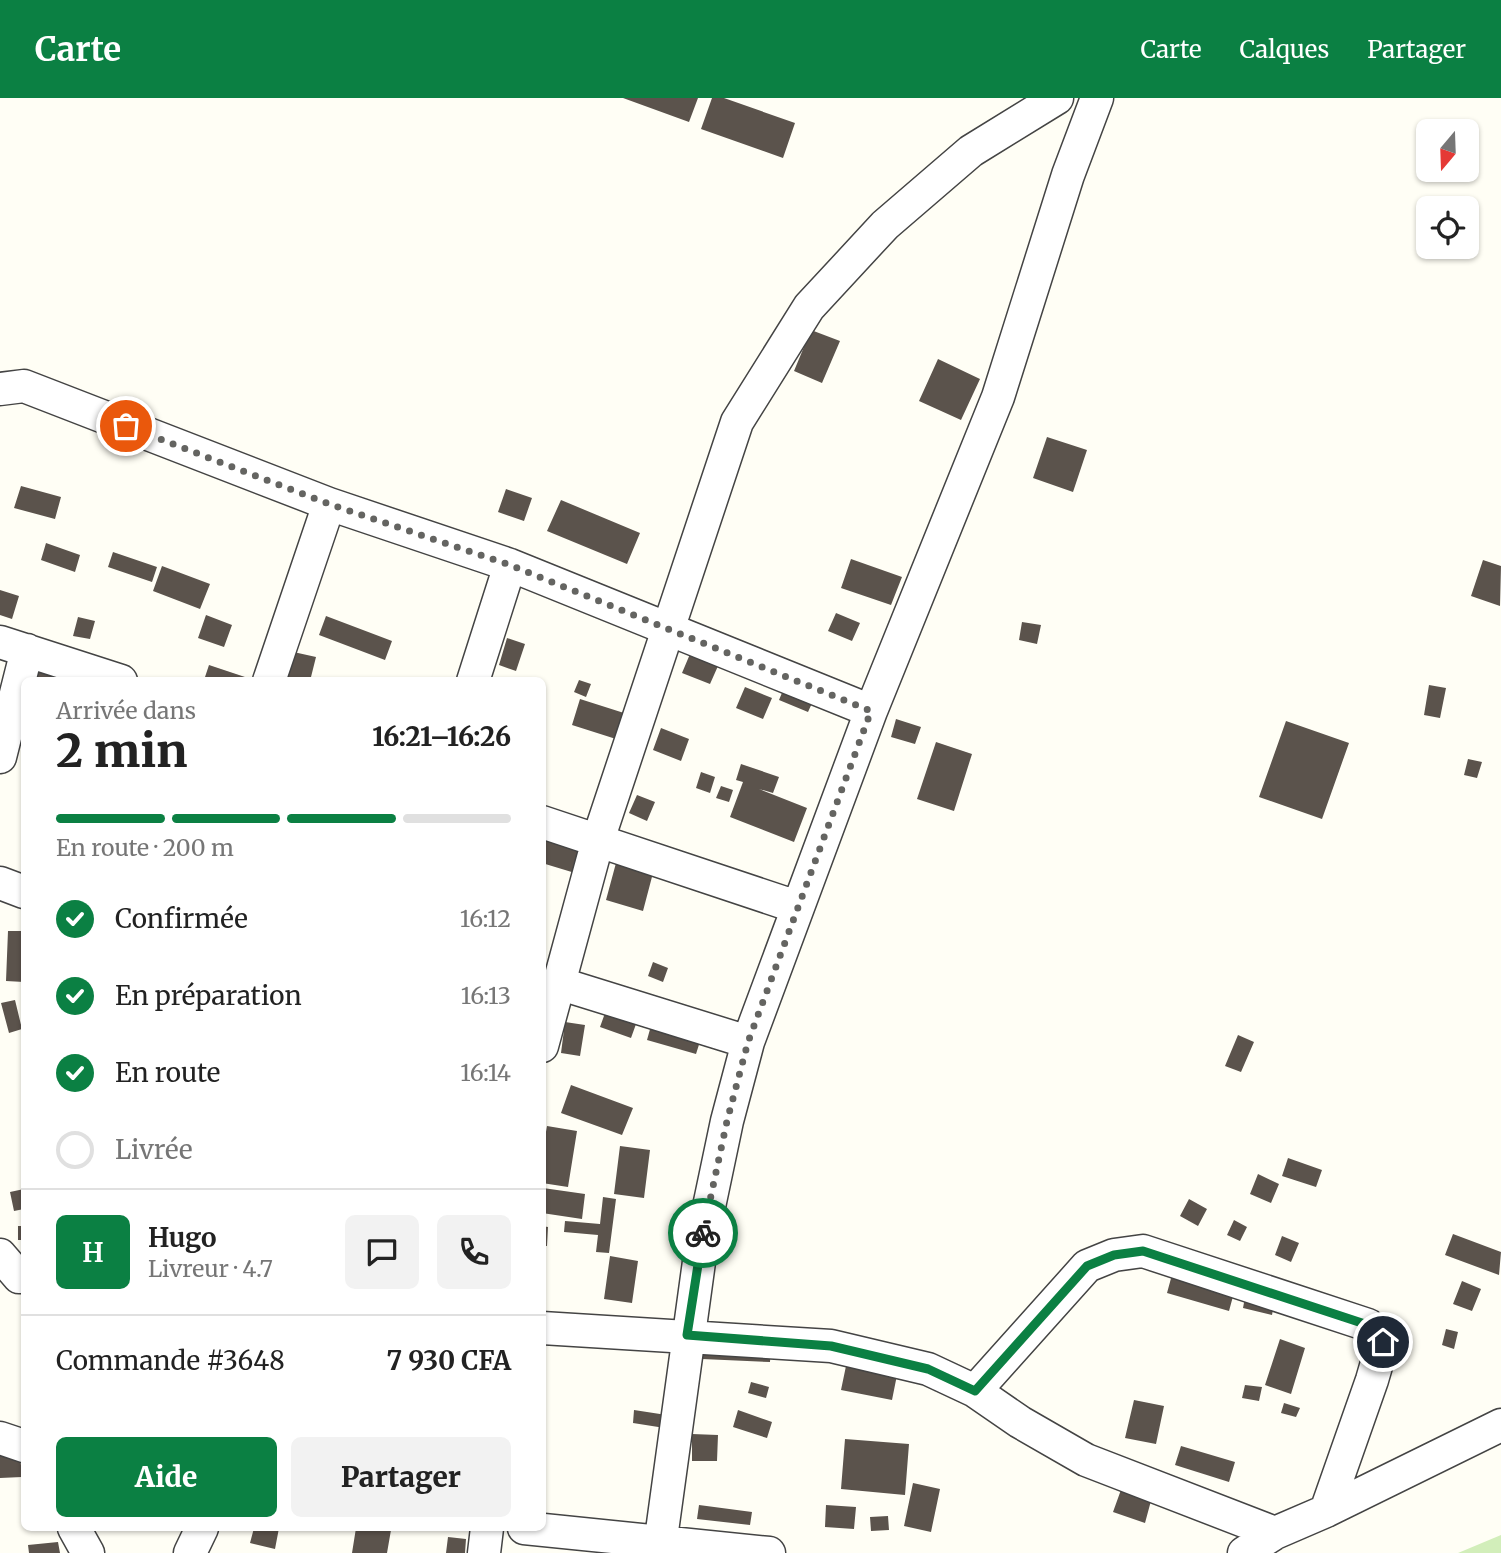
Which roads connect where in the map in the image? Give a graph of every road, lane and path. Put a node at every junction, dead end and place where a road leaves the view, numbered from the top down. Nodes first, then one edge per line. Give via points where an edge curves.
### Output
1 (1057, 98) edge
2 (1097, 98) edge
3 (0, 389) edge
4 (329, 504) junction
5 (510, 565) junction
6 (668, 630) junction
7 (13, 646) edge
8 (109, 677) edge
9 (271, 677) edge
10 (474, 677) edge
11 (871, 711) junction
12 (0, 757) edge
13 (546, 823) edge
14 (598, 840) junction
15 (0, 883) edge
16 (21, 891) edge
17 (797, 908) junction
18 (558, 983) junction
19 (546, 1030) edge
20 (748, 1042) junction
21 (546, 1328) edge
22 (687, 1335) junction
23 (975, 1391) junction
24 (1501, 1424) edge
25 (0, 1438) edge
26 (21, 1445) edge
27 (1326, 1511) junction
28 (76, 1531) edge
29 (201, 1531) edge
30 (487, 1531) edge
31 (544, 1531) edge
32 (1275, 1533) junction
33 (660, 1548) edge
34 (88, 1553) edge
35 (190, 1553) edge
36 (484, 1553) edge
37 (769, 1553) edge
38 (1244, 1553) edge

1 - 6 street via 971,151 885,225 809,307 737,422
2 - 11 street via 998,397
3 - 4 street via 24,386
4 - 5 street
4 - 9 street
5 - 6 street
5 - 10 street
6 - 11 street
6 - 14 street
7 - 8 street
7 - 12 street
11 - 17 street
13 - 14 street
14 - 17 street
14 - 18 street
15 - 16 street
17 - 20 street
18 - 19 street
18 - 20 street
20 - 22 street via 710,1200
21 - 22 street
22 - 23 street via 831,1346 928,1369
22 - 33 street
23 - 27 street via 1087,1266 1114,1255 1143,1251 1368,1325 1383,1342
23 - 32 street via 1086,1460
24 - 27 street
25 - 26 street
27 - 32 street
28 - 34 street
29 - 35 street
30 - 36 street
31 - 33 street
32 - 38 street
33 - 37 street

